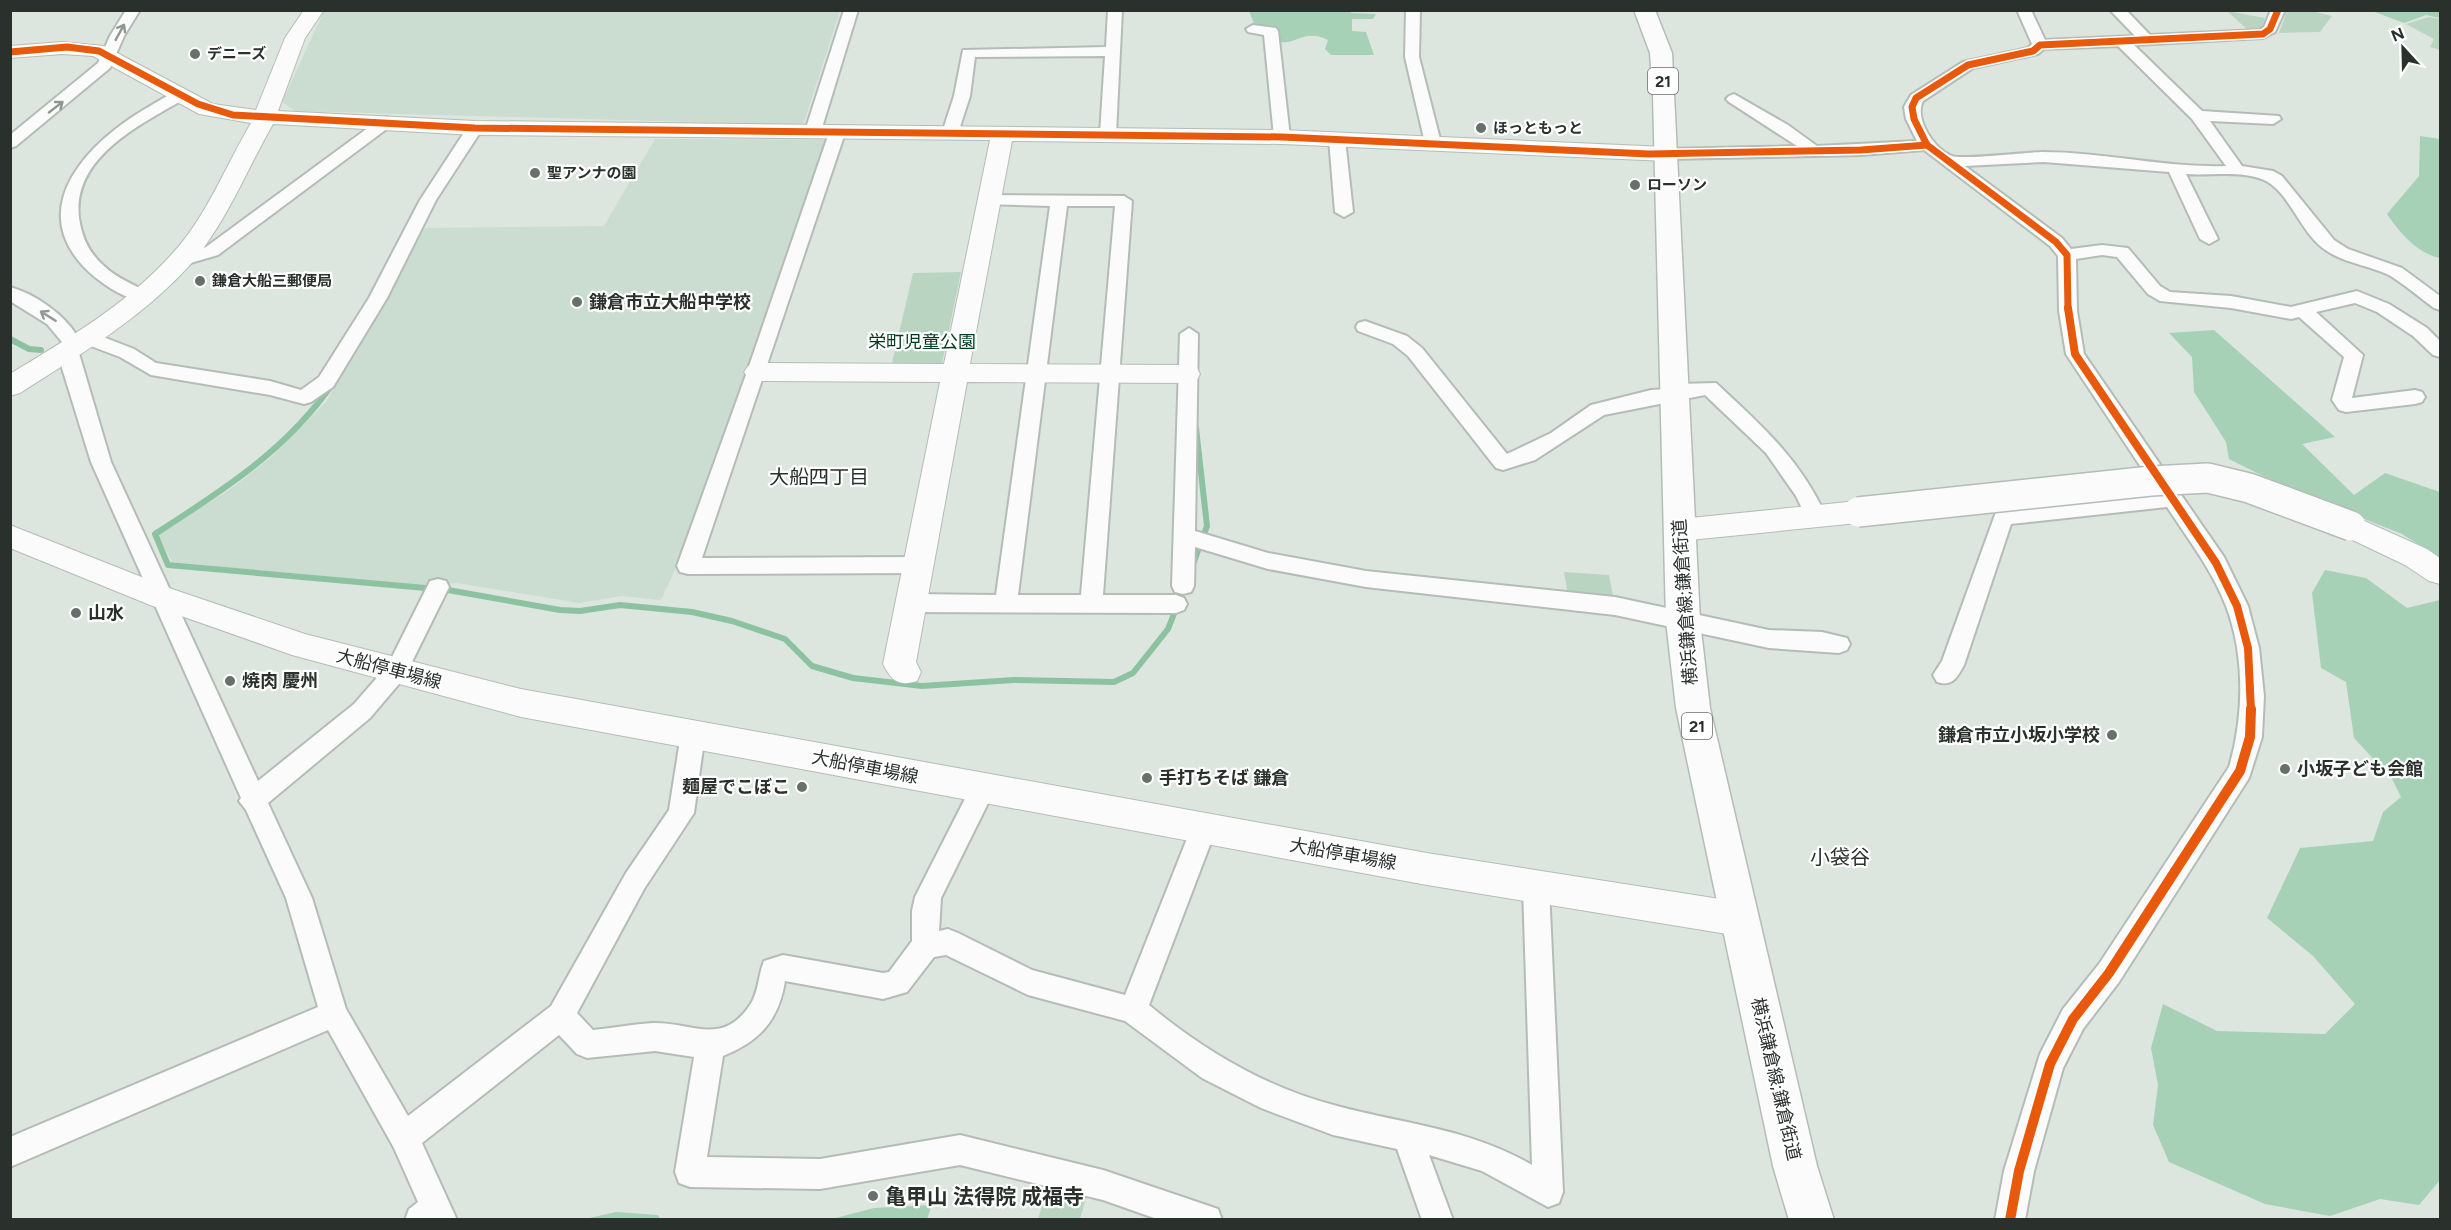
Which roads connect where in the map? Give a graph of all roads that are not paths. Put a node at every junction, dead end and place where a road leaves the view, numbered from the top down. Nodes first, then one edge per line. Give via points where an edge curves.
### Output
1 (133, 10) edge
2 (314, 10) edge
3 (850, 10) edge
4 (1115, 10) edge
5 (1413, 10) edge
6 (1644, 10) edge
7 (2116, 10) edge
8 (2278, 10) edge
9 (2025, 11) edge
10 (1253, 29) dead end
11 (2147, 40) junction
12 (2122, 41) junction
13 (2040, 45) junction
14 (1113, 51) junction
15 (10, 52) edge
16 (109, 56) junction
17 (181, 95) junction
18 (1734, 99) dead end
19 (2198, 116) junction
20 (266, 117) junction
21 (2273, 119) dead end
22 (386, 122) junction
23 (475, 128) junction
24 (813, 131) junction
25 (837, 133) junction
26 (950, 133) junction
27 (1002, 134) junction
28 (1108, 134) junction
29 (1282, 137) junction
30 (1336, 139) junction
31 (10, 143) edge
32 (1433, 144) junction
33 (1927, 145) junction
34 (1813, 151) junction
35 (1667, 154) junction
36 (1950, 162) junction
37 (2175, 168) junction
38 (2237, 170) junction
39 (989, 200) junction
40 (1059, 201) junction
41 (1344, 213) dead end
42 (2209, 239) dead end
43 (2067, 255) junction
44 (180, 261) junction
45 (10, 293) edge
46 (141, 296) junction
47 (2440, 304) edge
48 (2303, 310) junction
49 (1365, 327) dead end
50 (1189, 334) dead end
51 (77, 344) junction
52 (2440, 351) edge
53 (757, 372) junction
54 (955, 373) junction
55 (1036, 373) junction
56 (1110, 374) junction
57 (1187, 374) junction
58 (10, 387) edge
59 (1677, 393) junction
60 (2415, 397) dead end
61 (2174, 499) junction
62 (1815, 516) junction
63 (1680, 530) junction
64 (10, 536) edge
65 (1184, 536) junction
66 (918, 566) junction
67 (2440, 573) edge
68 (438, 586) dead end
69 (161, 597) junction
70 (910, 603) junction
71 (1006, 603) junction
72 (1091, 603) junction
73 (1683, 621) junction
74 (1839, 644) dead end
75 (396, 671) junction
76 (905, 672) dead end
77 (1945, 675) dead end
78 (693, 734) junction
79 (983, 789) junction
80 (252, 801) junction
81 (1203, 829) junction
82 (1536, 888) junction
83 (1739, 919) junction
84 (926, 945) junction
85 (1133, 1010) junction
86 (334, 1014) junction
87 (561, 1016) junction
88 (710, 1046) junction
89 (1407, 1135) junction
90 (404, 1138) junction
91 (10, 1152) edge
92 (433, 1215) edge
93 (1208, 1220) edge
94 (1438, 1220) edge
95 (1812, 1220) edge
96 (2010, 1220) edge

16 -> 1 street
2 - 20 street via 295,38
3 - 24 street
4 - 14 street
5 - 32 street via 1412,57
6 - 35 main road, 横浜鎌倉線;鎌倉街道 / 21 via 1661,54
7 - 11 street
8 - 11 street via 2270,29 2263,34
9 - 13 street
10 - 29 street via 1271,31
11 - 12 street
12 - 13 street
12 - 19 street
13 - 33 street via 2033,51 1968,65 1916,98 1912,107 1914,119
14 - 26 street via 968,53 962,96
14 - 28 street
15 - 16 street via 72,48 97,50
16 - 17 street
31 -> 16 street via 86,84
17 - 20 street via 222,113
17 - 46 street via 94,154 76,182 69,204 69,224 84,256 98,272
18 - 34 street
19 - 21 street
19 - 38 street
20 - 22 street
20 - 44 street via 209,222
22 - 23 street
22 - 44 street via 212,251
23 - 24 street
23 - 51 street via 428,200 378,298 326,382 304,397 151,369 127,353
24 - 25 street
25 - 26 street
25 - 53 street
26 - 27 street
27 - 28 street
27 - 39 street
28 - 29 street
29 - 30 street
30 - 32 street
30 - 41 street
32 - 35 street
33 - 34 street
33 - 36 street
34 - 35 street
35 - 59 main road, 横浜鎌倉線;鎌倉街道 / 21
36 - 37 street via 2044,157
36 - 43 street via 2056,242
37 - 38 street
37 - 42 street
38 - 47 street via 2276,180 2328,244 2396,272
39 - 40 street
39 - 54 street
40 - 55 street
40 - 56 street via 1124,201
43 - 48 street via 2102,250 2122,252 2154,290 2166,297 2231,302 2291,313
43 - 61 street via 2068,311 2075,354
44 - 46 street
51 -> 45 street via 71,342 60,324
46 - 51 street
48 - 52 street via 2344,298 2364,300 2420,332
48 - 60 street via 2354,355 2342,400 2346,405
49 - 59 street via 1400,340 1415,352 1503,463 1548,444 1598,410
50 - 57 street
51 - 58 street
51 - 69 street via 72,368 101,462
53 - 54 street
53 - 66 street via 688,566
54 - 55 street
54 - 66 street
55 - 56 street
55 - 71 street
56 - 57 street
56 - 72 street
57 - 65 street
59 - 62 street via 1709,388 1773,448 1805,494
59 - 63 main road, 横浜鎌倉線;鎌倉街道 / 21
61 - 77 street via 2003,517 1952,665
61 - 96 street via 2216,562 2237,606 2250,667 2250,737 2240,771 2109,974 2073,1019 2050,1064 2019,1171
62 - 63 street
62 - 67 street, bridge via 2208,477 2351,526
63 - 73 main road, 横浜鎌倉線;鎌倉街道 / 21
64 - 69 street, 大船停車場線
65 - 72 street via 1179,595
65 - 73 street via 1268,561 1366,579 1615,606
66 - 70 street
68 - 75 street
69 - 75 street, 大船停車場線 via 303,646
69 - 80 street
70 - 71 street
70 - 76 street via 900,664
71 - 72 street
73 - 74 street via 1788,642 1825,640
73 - 83 main road, 横浜鎌倉線;鎌倉街道 / 21 via 1693,708
75 - 78 street, 大船停車場線 via 521,703
75 - 80 street via 362,711
78 - 79 street, 大船停車場線
78 - 87 street via 681,813 635,881
79 - 81 street, 大船停車場線
79 - 84 street via 928,897
80 - 86 street via 299,898
81 - 82 street, 大船停車場線
81 - 85 street
82 - 83 street, 大船停車場線
82 - 89 street via 1548,1192 1491,1159
83 - 95 main road, 横浜鎌倉線;鎌倉街道 / 21 via 1795,1166
84 - 85 street via 948,942 1028,982
84 - 88 street via 897,983 883,986 783,968 774,970 764,1009 747,1028 728,1041
85 - 89 street via 1162,1036 1231,1080 1364,1128
86 - 90 street
86 - 91 street
87 - 88 street via 586,1044 655,1037
87 - 90 street
88 - 93 street via 690,1172 820,1174 960,1150 1103,1185
89 - 94 street
90 - 92 street

